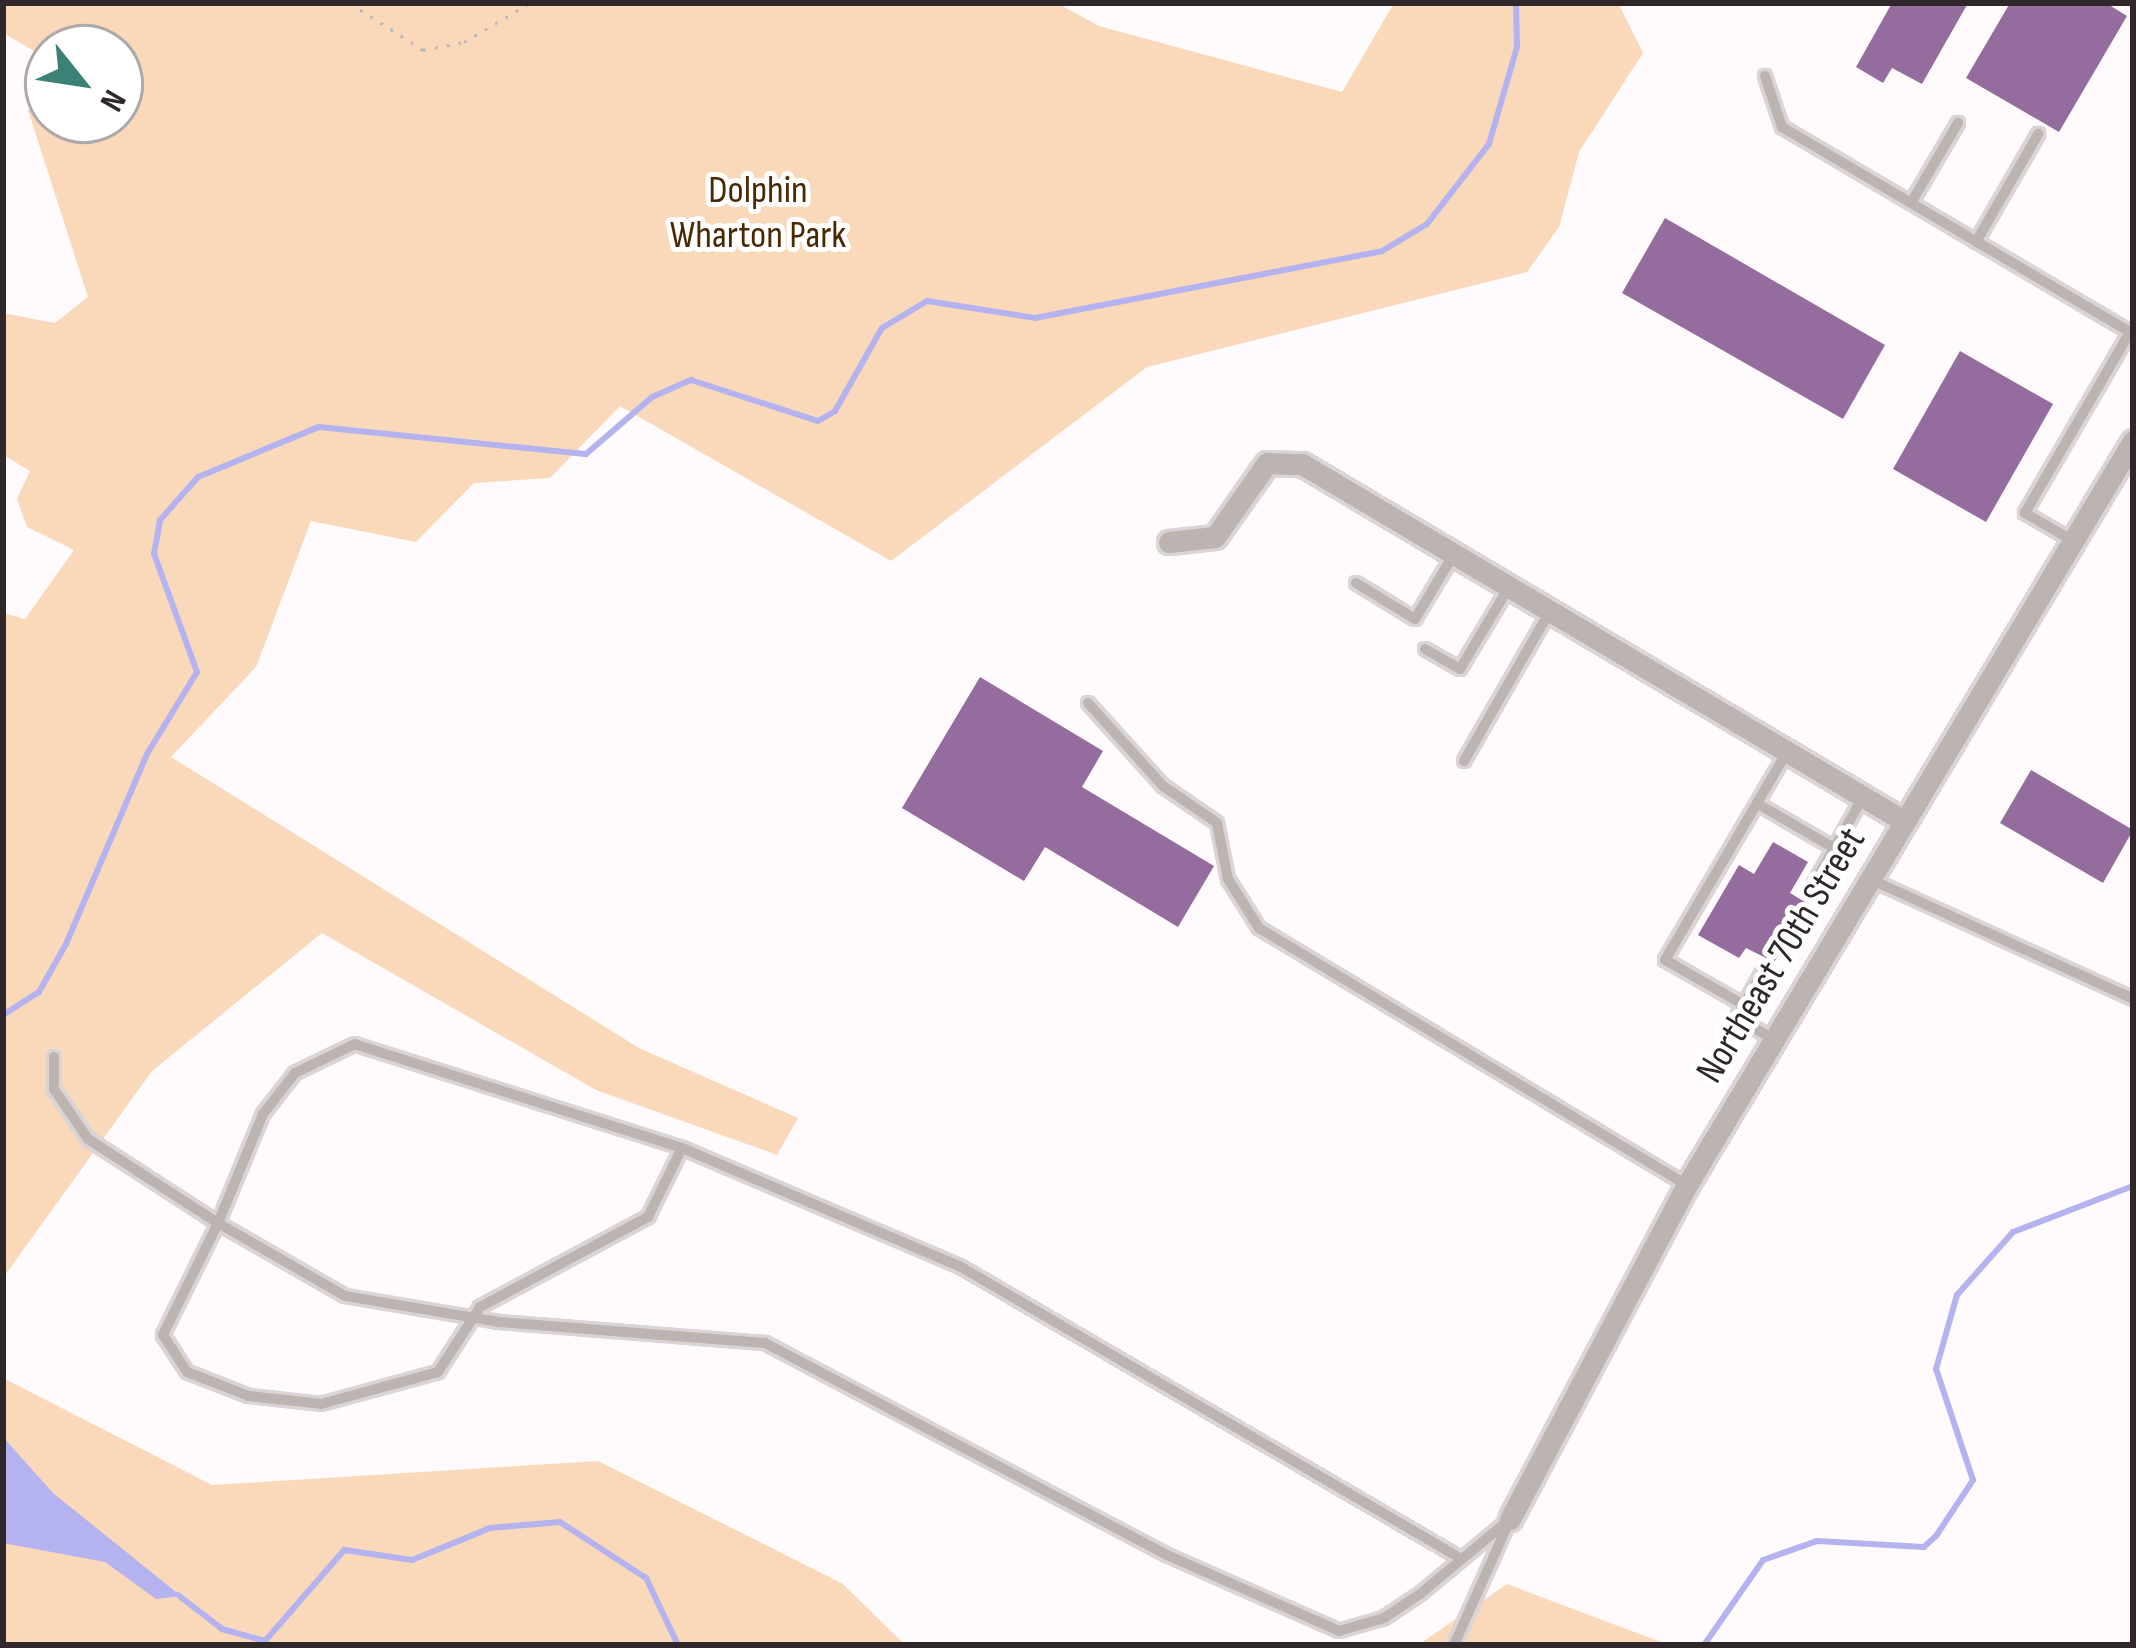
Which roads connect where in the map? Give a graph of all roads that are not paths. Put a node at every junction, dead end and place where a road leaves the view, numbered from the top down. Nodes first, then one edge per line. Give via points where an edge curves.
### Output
1 (1765, 76) dead end
2 (1958, 123) dead end
3 (2038, 134) dead end
4 (1911, 203) junction
5 (1976, 242) junction
6 (2132, 333) edge
7 (2130, 451) edge
8 (2073, 541) junction
9 (1169, 542) dead end
10 (1454, 554) junction
11 (1356, 583) dead end
12 (1509, 587) junction
13 (1550, 611) junction
14 (1425, 649) dead end
15 (1088, 703) dead end
16 (1786, 752) junction
17 (1464, 761) dead end
18 (1863, 797) junction
19 (1758, 804) junction
20 (1904, 821) junction
21 (1834, 848) junction
22 (1870, 879) junction
23 (1811, 889) dead end
24 (1764, 969) dead end
25 (2133, 999) edge
26 (1744, 1005) junction
27 (1774, 1040) junction
28 (54, 1057) dead end
29 (682, 1148) junction
30 (1687, 1185) junction
31 (218, 1223) junction
32 (475, 1319) junction
33 (1510, 1519) junction
34 (1460, 1558) junction
35 (1454, 1645) edge

1 - 4 lane via 1782,127
2 - 4 lane
3 - 5 lane
4 - 5 lane
5 - 6 lane
6 - 8 lane via 2025,513
7 - 8 street, Northeast 70th Street
8 - 20 street, Northeast 70th Street
9 - 10 street via 1215,537 1250,477 1286,459
10 - 11 lane via 1414,619
10 - 12 street
12 - 13 street
12 - 14 lane via 1460,669
13 - 16 street
13 - 17 lane
15 - 30 lane via 1163,786 1216,823 1228,879 1259,928
16 - 18 street
16 - 19 lane
18 - 20 street
18 - 21 lane
19 - 21 lane
19 - 26 lane via 1665,960
20 - 22 street, Northeast 70th Street
21 - 23 lane
22 - 25 lane
22 - 27 street, Northeast 70th Street
24 - 26 lane
26 - 27 lane via 1736,1018
27 - 30 street, Northeast 70th Street
28 - 31 lane via 54,1089 88,1139
29 - 31 lane via 355,1044 295,1073 262,1114
29 - 32 lane via 648,1217 515,1283
29 - 34 lane via 961,1268
30 - 33 street, Northeast 70th Street
31 - 32 lane via 345,1296
31 - 32 lane via 163,1335 188,1372 249,1396 321,1404 404,1388 438,1372
32 - 34 lane via 765,1342 1148,1545 1339,1631 1384,1618
33 - 34 lane
33 - 35 lane

